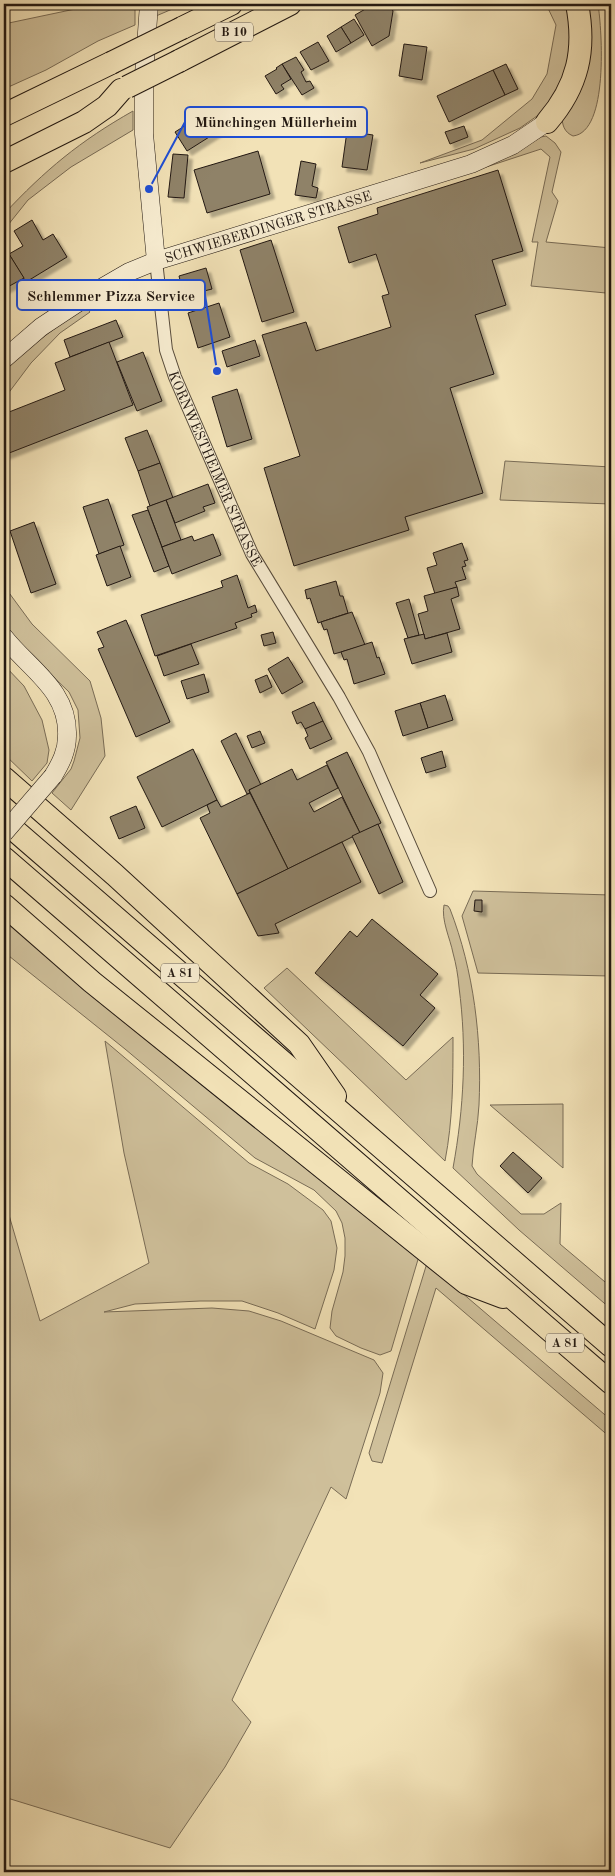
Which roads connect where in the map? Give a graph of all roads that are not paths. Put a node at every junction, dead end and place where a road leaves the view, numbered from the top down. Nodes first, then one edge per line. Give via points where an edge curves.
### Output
1 (149, 4) edge
2 (231, 4) edge
3 (290, 4) edge
4 (577, 4) edge
5 (115, 95) junction
6 (4, 115) edge
7 (547, 122) joint
8 (4, 146) edge
9 (4, 162) edge
10 (156, 261) junction
11 (4, 360) edge
12 (4, 638) edge
13 (4, 767) edge
14 (4, 778) edge
15 (23, 796) junction
16 (4, 821) edge
17 (4, 833) edge
18 (4, 858) edge
19 (430, 891) dead end
20 (4, 905) edge
21 (356, 1125) junction
22 (518, 1303) junction
23 (611, 1346) edge
24 (611, 1383) edge

1 - 10 street, KORNWESTHEIMER STRASSE via 144,134
2 - 6 highway, B 10, bridge
3 - 5 highway, B 10, bridge
4 - 7 highway via 582,36 578,67 566,96
5 - 8 highway, B 10
5 - 9 highway via 107,106 84,122
7 - 10 street, SCHWIEBERDINGER STRASSE via 513,145 471,164
10 - 11 street, SCHWIEBERDINGER STRASSE via 91,294 41,327
10 - 19 street, KORNWESTHEIMER STRASSE via 166,350 178,386 252,554 339,697 368,752
12 - 17 street, bridge via 55,692 68,724 62,761
13 - 15 highway
14 - 15 highway
15 - 21 highway via 115,875 299,1044
16 - 21 highway, A 81
18 - 22 highway, A 81
20 - 22 highway via 92,982 466,1283
21 - 23 highway, A 81
22 - 24 highway, A 81

